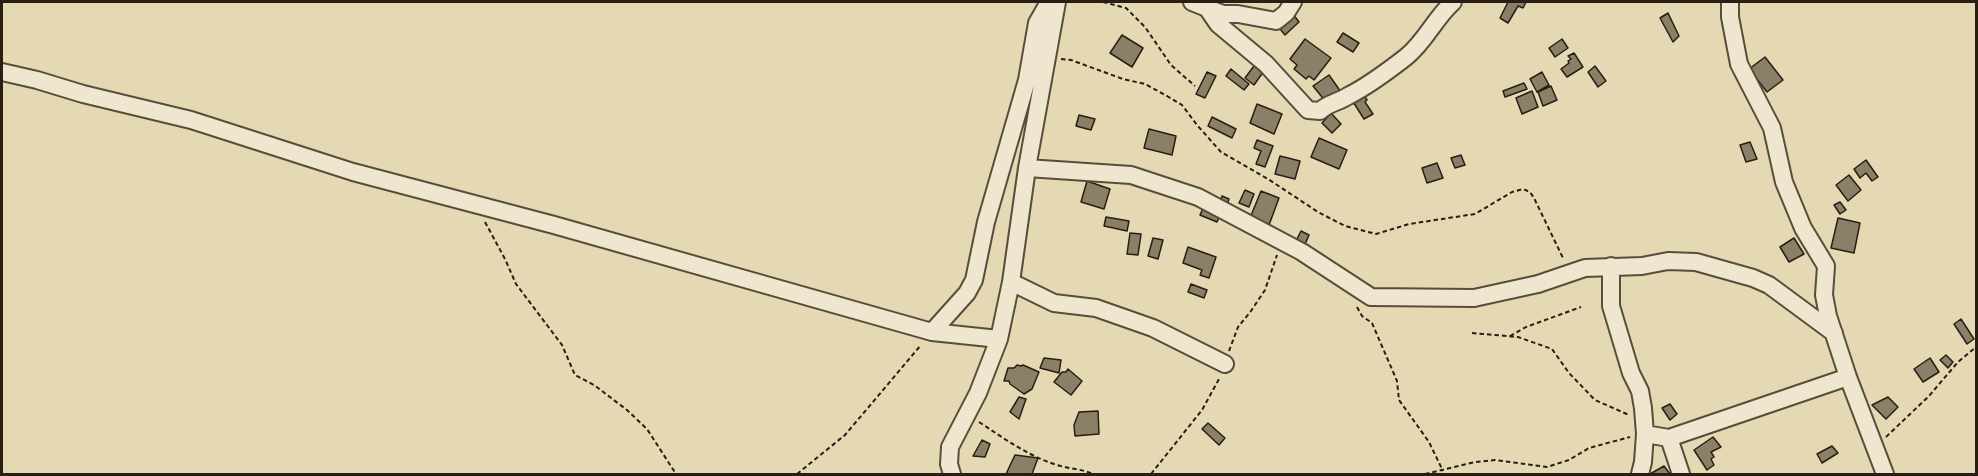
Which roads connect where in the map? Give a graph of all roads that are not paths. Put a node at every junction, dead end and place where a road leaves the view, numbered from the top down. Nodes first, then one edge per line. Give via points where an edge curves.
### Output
1 (1049, 2) edge
2 (1057, 2) edge
3 (1293, 2) edge
4 (1454, 2) edge
5 (1730, 2) edge
6 (1200, 5) edge
7 (2, 72) edge
8 (1027, 168) junction
9 (1611, 266) junction
10 (1011, 282) junction
11 (932, 332) junction
12 (1834, 333) junction
13 (999, 339) junction
14 (1225, 364) road end
15 (1848, 377) junction
16 (1645, 428) junction
17 (1669, 438) junction
18 (952, 474) edge
19 (1640, 474) edge
20 (1681, 474) edge
21 (1885, 474) edge

1 - 11 street via 1037,23 1027,80 986,222 974,280
2 - 8 street
3 - 6 street via 1276,21 1223,14
4 - 6 street via 1406,57 1348,97 1320,111 1308,110 1266,64
5 - 12 street via 1739,64 1772,128 1784,182 1803,228 1826,266 1824,295
7 - 11 street via 191,120 353,172
8 - 9 street via 1131,176 1198,198 1302,252 1371,297 1474,298 1538,285 1585,268
8 - 10 street
9 - 12 street via 1668,261 1717,266 1769,285
9 - 16 street via 1611,306 1640,391
10 - 13 street
10 - 14 street via 1054,303 1096,308 1153,328
11 - 13 street
12 - 15 street
13 - 18 street via 978,393 950,447
15 - 17 street
15 - 21 street
16 - 17 street
16 - 19 street
17 - 20 street

